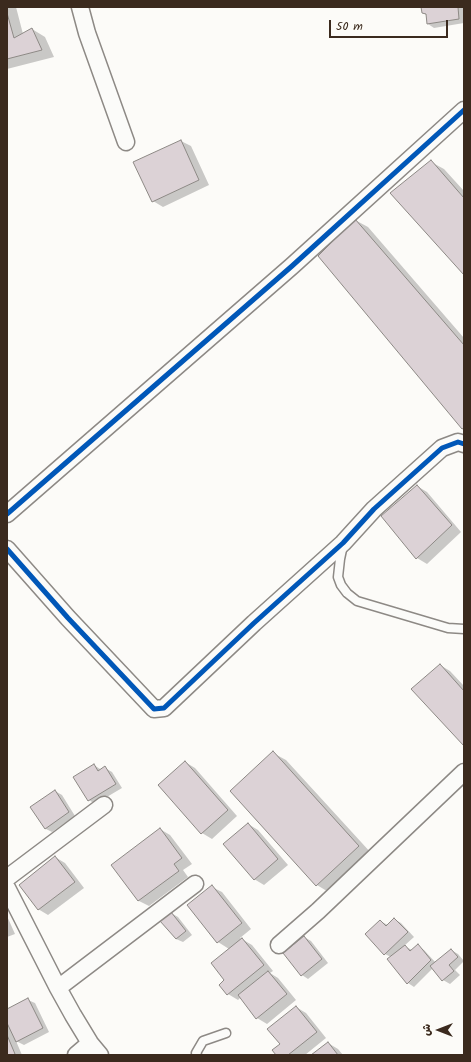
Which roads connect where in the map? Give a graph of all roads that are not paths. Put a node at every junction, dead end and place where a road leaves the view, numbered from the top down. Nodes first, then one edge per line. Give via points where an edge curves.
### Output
1 (80, 7) edge
2 (464, 110) edge
3 (126, 142) dead end
4 (464, 444) edge
5 (7, 514) edge
6 (343, 543) junction
7 (7, 548) edge
8 (464, 629) edge
9 (464, 772) edge
10 (104, 805) dead end
11 (7, 878) edge
12 (195, 884) dead end
13 (7, 888) edge
14 (279, 945) dead end
15 (58, 988) junction
16 (226, 1033) dead end
17 (95, 1049) edge
18 (76, 1055) edge
19 (197, 1055) edge

1 - 3 street
2 - 5 street via 292,266
4 - 6 street via 458,442 442,448 374,509
6 - 7 street via 164,708 154,709 68,618
6 - 8 lane via 338,577 347,593 357,601 448,628
9 - 14 street
10 - 11 street
12 - 15 street
13 - 15 street
15 - 17 street
16 - 19 lane via 203,1041
17 - 18 street

